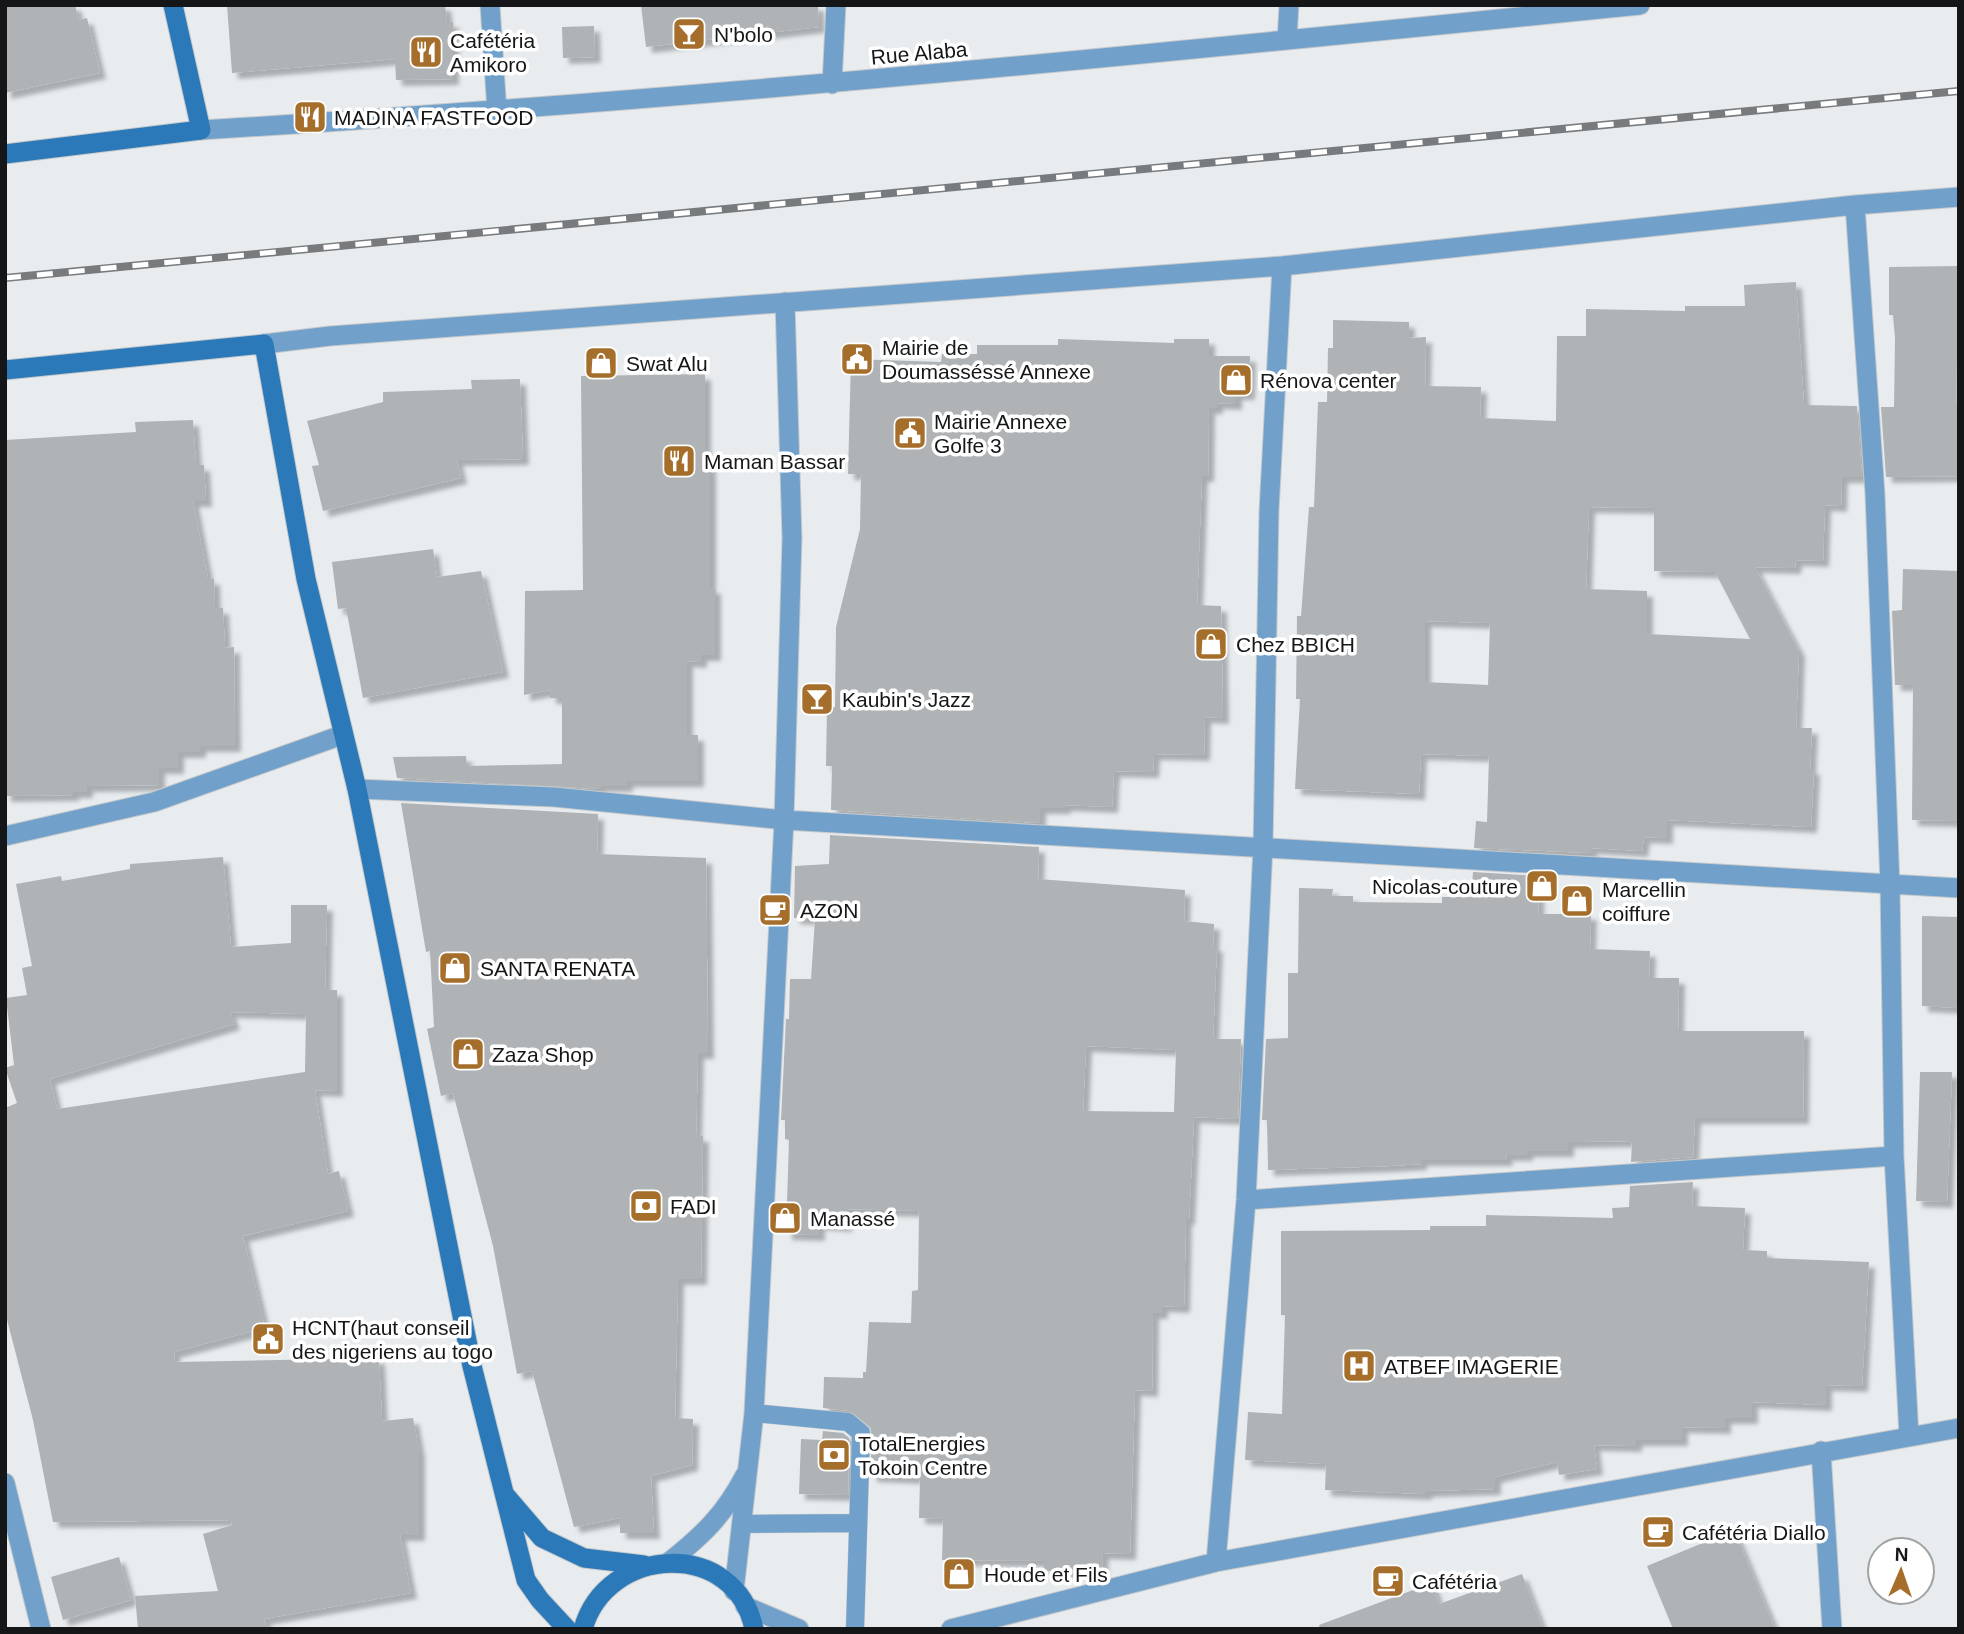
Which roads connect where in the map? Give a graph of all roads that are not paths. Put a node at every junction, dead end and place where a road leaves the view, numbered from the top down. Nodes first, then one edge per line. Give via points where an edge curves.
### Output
1 (173, 5) edge
2 (490, 5) edge
3 (836, 5) edge
4 (1289, 5) edge
5 (1640, 5) edge
6 (1287, 40) junction
7 (832, 84) junction
8 (497, 112) junction
9 (201, 130) junction
10 (5, 154) edge
11 (1959, 197) edge
12 (1855, 205) junction
13 (1282, 267) junction
14 (785, 302) junction
15 (264, 344) junction
16 (5, 370) edge
17 (342, 735) junction
18 (357, 789) junction
19 (784, 820) junction
20 (5, 836) edge
21 (1264, 846) junction
22 (1890, 885) junction
23 (1959, 888) edge
24 (1894, 1156) junction
25 (1246, 1200) junction
26 (754, 1413) junction
27 (1959, 1428) edge
28 (1909, 1436) junction
29 (1821, 1451) junction
30 (748, 1467) junction
31 (5, 1483) edge
32 (505, 1496) junction
33 (857, 1523) junction
34 (743, 1524) junction
35 (670, 1562) junction
36 (1216, 1562) junction
37 (644, 1566) junction
38 (739, 1598) junction
39 (41, 1629) edge
40 (567, 1629) edge
41 (583, 1629) edge
42 (754, 1629) edge
43 (799, 1629) edge
44 (855, 1629) edge
45 (951, 1629) edge
46 (1832, 1629) edge

1 - 9 main road
2 - 8 street
3 - 7 street
4 - 6 street
5 - 6 street, Rue Alaba
6 - 7 street, Rue Alaba
7 - 8 street, Rue Alaba
8 - 9 street, Rue Alaba
9 - 10 main road
11 - 12 street
12 - 13 street
12 - 22 street via 1875,495
13 - 14 street
13 - 21 street via 1269,511
14 - 15 street
14 - 19 street via 792,538
15 - 16 main road
15 - 17 main road via 306,579
17 - 18 main road
17 - 20 street via 153,802
18 - 19 street via 554,797
18 - 32 main road via 471,1366
19 - 21 street
19 - 26 street
21 - 22 street
21 - 25 street
22 - 23 street
22 - 24 street
24 - 25 street
24 - 28 street
25 - 36 street
26 - 30 street
26 - 33 lane via 848,1422 857,1427 861,1433
27 - 28 street
28 - 29 street
29 - 36 street
29 - 46 street
30 - 34 street
30 - 35 street via 708,1531
31 - 39 street
32 - 37 main road via 542,1538 584,1558
32 - 40 main road via 526,1580
33 - 34 lane
33 - 44 lane
34 - 38 street
35 - 37 main road
35 - 38 main road via 705,1570
36 - 45 street
37 - 41 main road via 601,1592
38 - 42 main road
38 - 43 street

